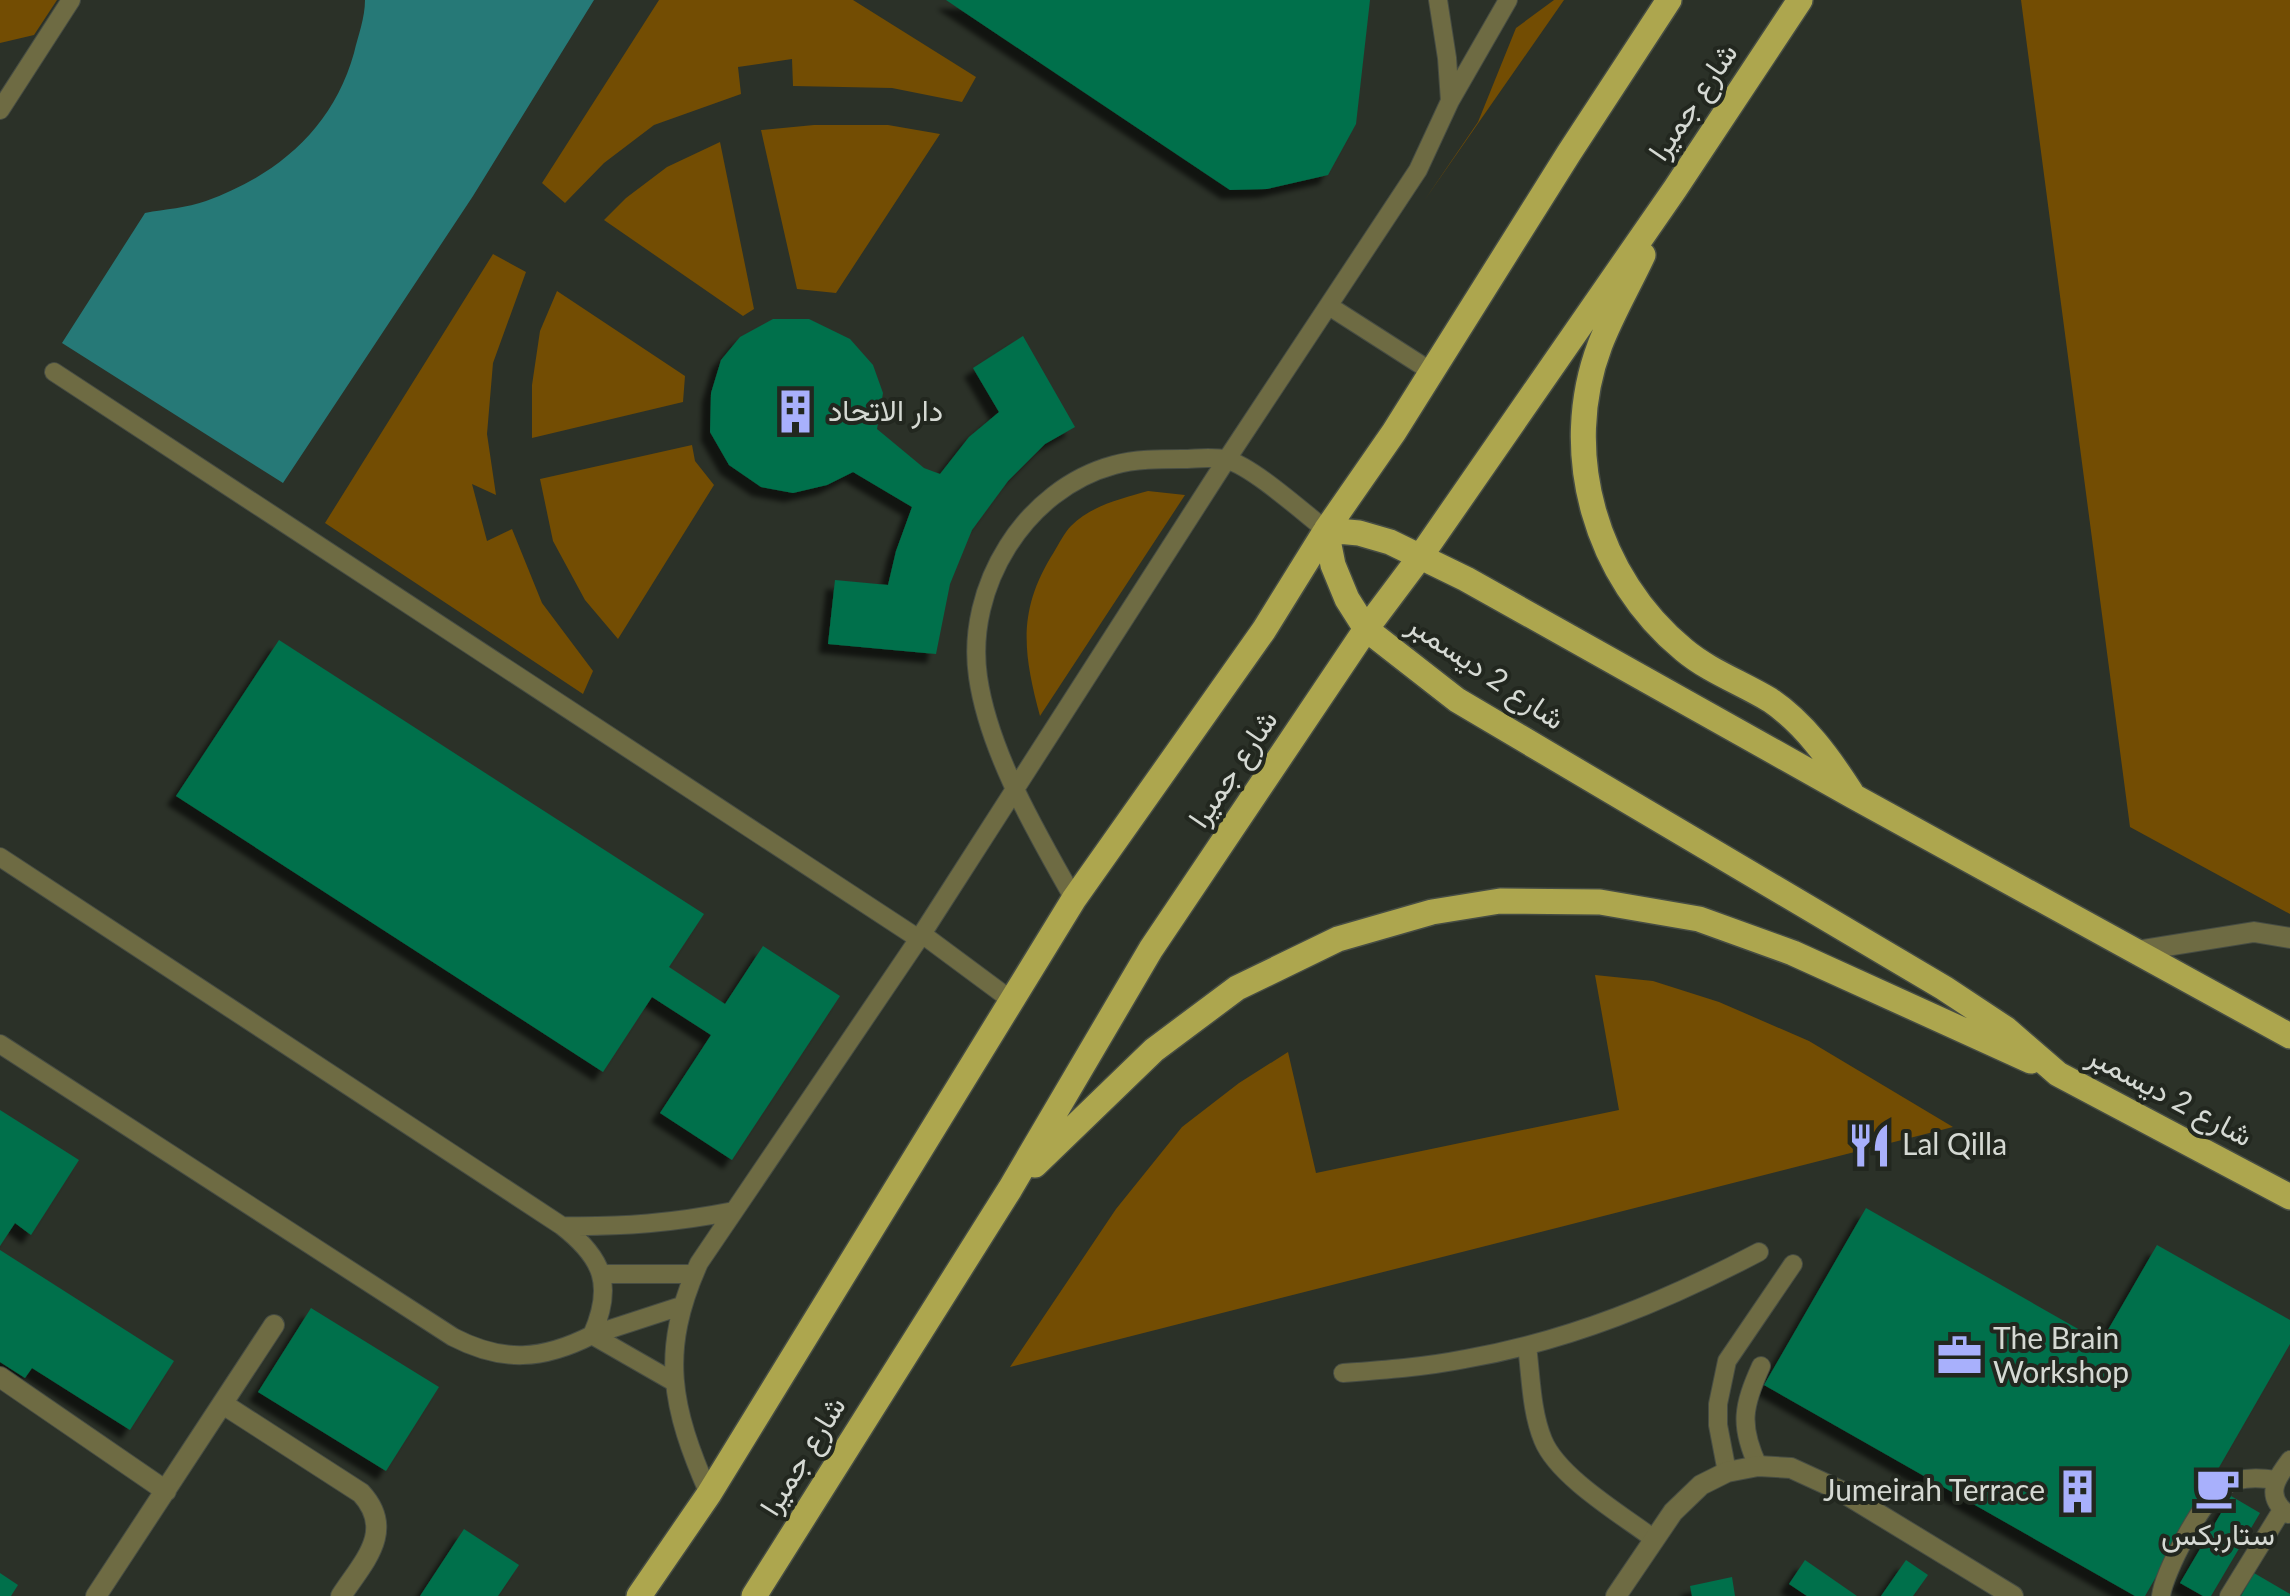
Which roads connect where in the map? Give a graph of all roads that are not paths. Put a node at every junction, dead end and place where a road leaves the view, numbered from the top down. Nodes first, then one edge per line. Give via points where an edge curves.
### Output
1 (71, 0) edge
2 (1438, 0) edge
3 (1508, 0) edge
4 (1669, 0) edge
5 (1800, 0) edge
6 (3, 99) edge
7 (1450, 101) junction
8 (1675, 188) junction
9 (1330, 306) junction
10 (54, 372) dead end
11 (1432, 372) junction
12 (1227, 460) junction
13 (1326, 530) junction
14 (1420, 557) junction
15 (1366, 629) junction
16 (1015, 790) junction
17 (1854, 796) junction
18 (0, 857) edge
19 (1074, 899) junction
20 (921, 936) junction
21 (2290, 938) edge
22 (2136, 950) junction
23 (1012, 1000) junction
24 (2290, 1036) edge
25 (0, 1044) edge
26 (2058, 1074) junction
27 (1010, 1189) junction
28 (2288, 1200) edge
29 (734, 1211) junction
30 (562, 1226) junction
31 (1760, 1252) dead end
32 (1793, 1264) dead end
33 (601, 1274) junction
34 (694, 1274) junction
35 (681, 1306) junction
36 (274, 1326) dead end
37 (592, 1334) junction
38 (1527, 1346) junction
39 (1761, 1366) dead end
40 (1343, 1373) dead end
41 (0, 1378) edge
42 (674, 1382) junction
43 (222, 1404) junction
44 (2290, 1460) edge
45 (1758, 1466) junction
46 (1727, 1472) junction
47 (2276, 1480) junction
48 (166, 1491) junction
49 (710, 1494) junction
50 (2286, 1512) edge
51 (1654, 1539) junction
52 (96, 1596) edge
53 (341, 1596) edge
54 (639, 1596) edge
55 (754, 1596) edge
56 (1616, 1596) edge
57 (2014, 1596) edge
58 (2161, 1596) edge
59 (2229, 1596) edge

1 - 6 lane
2 - 7 lane
3 - 7 lane
4 - 11 main road, شارع جميرا
5 - 8 main road, شارع جميرا
7 - 9 lane via 1418,170
8 - 14 main road, شارع جميرا
8 - 17 main road via 1600,346 1587,394 1588,494 1623,582 1652,620 1686,653 1773,702 1804,729
9 - 11 lane
9 - 12 lane
10 - 20 lane
11 - 13 main road, شارع جميرا
12 - 13 lane
12 - 16 lane
12 - 16 lane via 1114,465 1036,511 1007,546 980,616 978,676
13 - 14 main road, شارع 2 ديسمبر via 1359,533
13 - 15 main road, شارع 2 ديسمبر via 1333,565
13 - 19 main road, شارع جميرا via 1264,630
14 - 15 main road, شارع جميرا
14 - 17 main road, شارع 2 ديسمبر
15 - 26 main road, شارع 2 ديسمبر via 1458,700 1944,988 2006,1028
15 - 27 main road, شارع جميرا via 1151,949
16 - 19 lane
16 - 20 lane
17 - 22 main road, شارع 2 ديسمبر
18 - 30 lane
19 - 23 main road, شارع جميرا
20 - 23 lane
20 - 29 lane
21 - 22 street via 2254,932
22 - 24 main road, شارع 2 ديسمبر
23 - 49 main road, شارع جميرا
25 - 37 lane via 453,1338 504,1354 535,1355
26 - 27 main road via 1793,952 1699,919 1600,902 1500,901 1338,938 1237,988 1154,1050
26 - 28 main road, شارع 2 ديسمبر
27 - 55 main road, شارع جميرا
29 - 30 lane via 658,1224
29 - 34 lane
30 - 33 lane via 582,1241
31 - 38 lane via 1646,1306
32 - 46 lane via 1727,1361 1718,1404
33 - 34 lane
33 - 37 lane via 601,1316
34 - 35 lane
35 - 37 lane
35 - 42 lane
36 - 43 street
37 - 42 lane
38 - 40 lane
38 - 51 lane via 1537,1419 1555,1460
39 - 45 lane via 1745,1420
41 - 48 street
42 - 49 lane
43 - 48 street
43 - 53 street via 371,1504 377,1517 374,1546
44 - 47 lane
45 - 46 street
45 - 57 street via 1792,1468 1839,1490
46 - 51 street via 1701,1485
47 - 50 lane via 2274,1497
47 - 58 lane via 2238,1480 2208,1501
48 - 52 street
49 - 54 main road, شارع جميرا
50 - 59 lane
51 - 56 street

